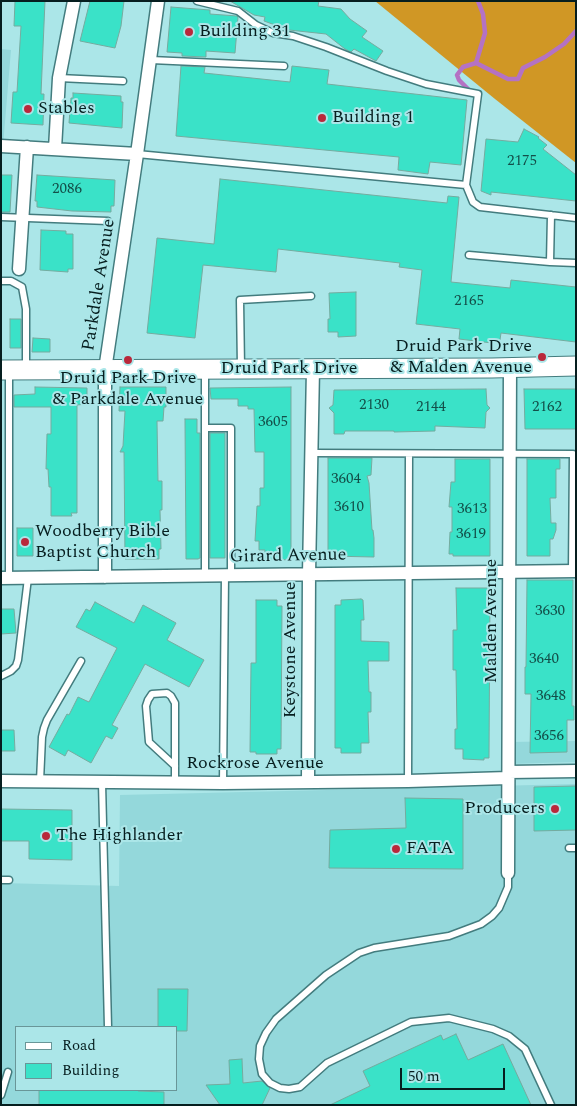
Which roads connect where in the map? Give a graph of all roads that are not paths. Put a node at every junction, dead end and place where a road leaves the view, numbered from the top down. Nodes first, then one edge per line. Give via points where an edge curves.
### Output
1 (74, 1) edge
2 (158, 1) edge
3 (197, 1) edge
4 (151, 60) junction
5 (284, 66) dead end
6 (59, 78) junction
7 (123, 81) dead end
8 (1, 146) edge
9 (27, 147) junction
10 (55, 149) junction
11 (137, 154) junction
12 (466, 185) junction
13 (552, 215) junction
14 (1, 217) edge
15 (22, 218) junction
16 (576, 218) edge
17 (108, 221) dead end
18 (469, 256) dead end
19 (550, 262) junction
20 (576, 263) edge
21 (19, 269) dead end
22 (1, 281) edge
23 (310, 296) dead end
24 (576, 366) edge
25 (510, 368) junction
26 (205, 369) junction
27 (241, 369) junction
28 (313, 369) junction
29 (12, 370) edge
30 (105, 370) junction
31 (205, 428) junction
32 (312, 453) junction
33 (409, 454) junction
34 (510, 455) junction
35 (5, 474) edge
36 (574, 571) edge
37 (409, 572) junction
38 (509, 572) junction
39 (309, 574) junction
40 (228, 575) junction
41 (205, 576) junction
42 (105, 577) junction
43 (5, 578) edge
44 (28, 578) junction
45 (81, 661) dead end
46 (1, 676) edge
47 (175, 766) junction
48 (576, 771) edge
49 (508, 775) junction
50 (1, 781) edge
51 (40, 781) junction
52 (408, 781) junction
53 (102, 782) junction
54 (175, 782) junction
55 (308, 782) junction
56 (223, 783) junction
57 (508, 873) joint
58 (1, 880) edge
59 (9, 880) dead end
60 (108, 1026) edge
61 (8, 1072) dead end
62 (1, 1095) edge
63 (550, 1105) edge

1 - 6 street
2 - 4 street, Parkdale Avenue
3 - 12 lane via 238,11 256,25 274,33 326,47 426,84 478,94
4 - 5 lane
4 - 11 street, Parkdale Avenue
6 - 7 lane
6 - 10 street
8 - 9 street
9 - 10 street
9 - 15 street
10 - 11 street
11 - 12 lane
11 - 30 street, Parkdale Avenue
12 - 13 lane via 473,202 480,207
13 - 16 lane
13 - 19 lane
14 - 15 lane
15 - 17 lane
15 - 21 street
18 - 19 lane
19 - 20 lane
22 - 29 lane via 11,281 22,287 26,309
23 - 27 lane via 240,300
24 - 25 main road, Druid Park Drive
25 - 28 main road, Druid Park Drive
25 - 34 street, Malden Avenue
26 - 27 main road, Druid Park Drive
26 - 30 main road, Druid Park Drive
26 - 31 lane
27 - 28 main road, Druid Park Drive
28 - 32 street, Keystone Avenue
29 - 30 main road, Druid Park Drive
29 - 35 lane
30 - 42 street, Parkdale Avenue
31 - 40 lane via 231,428
31 - 41 lane
32 - 33 lane
32 - 39 street, Keystone Avenue
33 - 34 lane
33 - 37 lane
34 - 36 lane via 573,454
34 - 38 street, Malden Avenue
35 - 43 lane
36 - 38 street, Girard Avenue
37 - 38 street, Girard Avenue
37 - 39 street, Girard Avenue
37 - 52 lane
38 - 49 street, Malden Avenue
39 - 40 street, Girard Avenue
39 - 55 street, Keystone Avenue
40 - 41 street, Girard Avenue
40 - 56 lane
41 - 42 street, Girard Avenue
42 - 44 street, Girard Avenue
43 - 44 street, Girard Avenue
44 - 46 lane via 18,660 11,671
45 - 51 lane via 44,728
47 - 47 lane via 175,703 167,693 152,694 146,706 149,742
47 - 54 lane
48 - 49 street, Rockrose Avenue
49 - 52 street, Rockrose Avenue
49 - 57 street, Malden Avenue
50 - 51 street, Rockrose Avenue
51 - 53 street, Rockrose Avenue
52 - 55 street, Rockrose Avenue
53 - 54 street, Rockrose Avenue
53 - 60 lane
54 - 56 street, Rockrose Avenue
55 - 56 street, Rockrose Avenue
57 - 63 lane via 508,887 499,908 481,924 449,936 374,948 359,953 326,975 266,1032 259,1059 262,1074 270,1083 280,1088 300,1087 327,1062 411,1022 449,1018 493,1029 509,1036 525,1049
58 - 59 lane
61 - 62 lane

